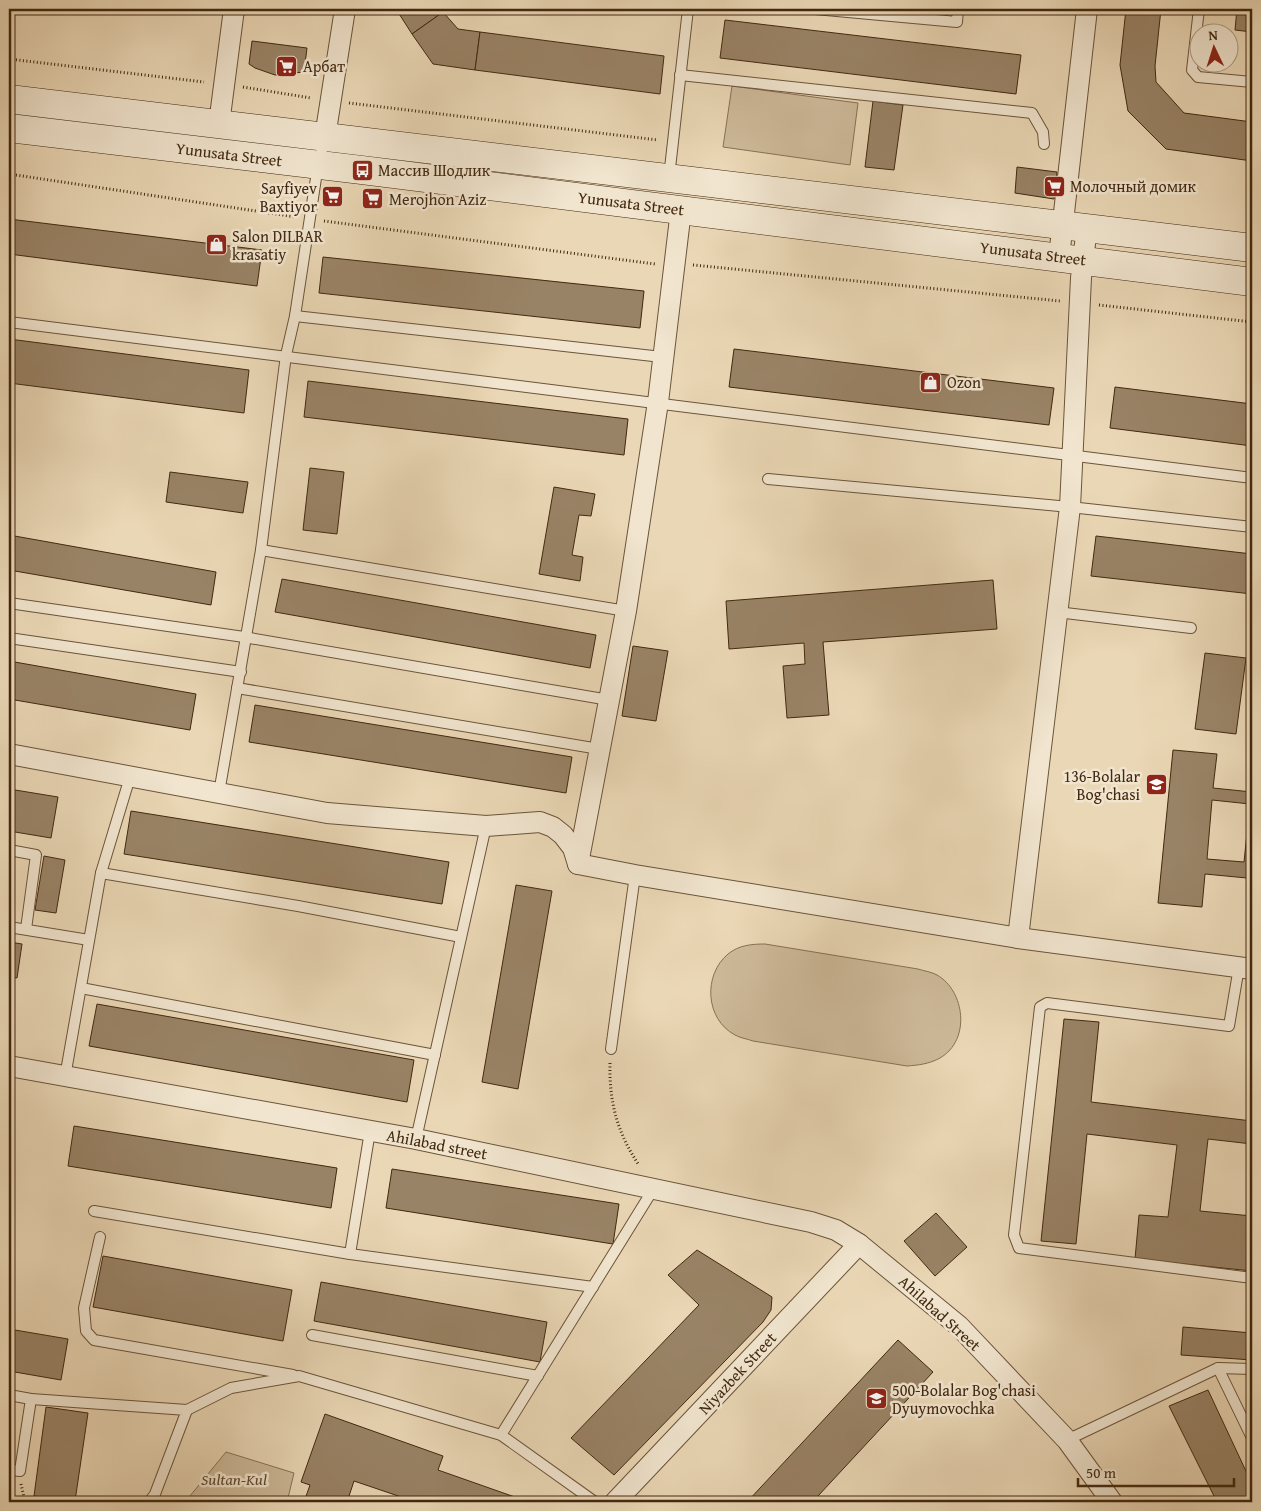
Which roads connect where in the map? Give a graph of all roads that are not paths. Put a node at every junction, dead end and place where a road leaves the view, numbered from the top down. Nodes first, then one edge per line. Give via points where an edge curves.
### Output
1 (234, 9) edge
2 (344, 9) edge
3 (688, 9) edge
4 (815, 9) edge
5 (958, 9) edge
6 (1087, 9) edge
7 (1199, 9) edge
8 (680, 75) junction
9 (1252, 82) edge
10 (9, 99) edge
11 (219, 124) junction
12 (9, 128) edge
13 (326, 137) junction
14 (1044, 144) dead end
15 (318, 164) junction
16 (668, 178) junction
17 (681, 210) junction
18 (1075, 226) junction
19 (1252, 248) edge
20 (1071, 258) junction
21 (1252, 282) edge
22 (295, 316) junction
23 (9, 322) edge
24 (286, 356) junction
25 (662, 357) junction
26 (658, 402) junction
27 (1074, 458) junction
28 (1252, 478) edge
29 (768, 479) dead end
30 (1070, 507) junction
31 (1252, 527) edge
32 (261, 550) junction
33 (9, 603) edge
34 (626, 611) junction
35 (1058, 612) junction
36 (1191, 628) dead end
37 (244, 637) junction
38 (9, 638) edge
39 (241, 672) junction
40 (237, 688) junction
41 (609, 700) junction
42 (599, 749) junction
43 (9, 754) edge
44 (130, 777) junction
45 (219, 793) junction
46 (486, 826) junction
47 (9, 850) edge
48 (578, 864) junction
49 (101, 873) junction
50 (635, 875) junction
51 (9, 926) edge
52 (26, 930) junction
53 (461, 937) junction
54 (1018, 938) junction
55 (89, 940) junction
56 (1246, 968) edge
57 (81, 988) junction
58 (611, 1050) road end
59 (435, 1055) junction
60 (9, 1066) edge
61 (65, 1076) junction
62 (370, 1131) junction
63 (416, 1139) junction
64 (654, 1188) junction
65 (94, 1211) dead end
66 (100, 1237) dead end
67 (858, 1244) junction
68 (350, 1254) junction
69 (1252, 1278) edge
70 (592, 1287) junction
71 (312, 1335) dead end
72 (1218, 1368) junction
73 (1252, 1369) edge
74 (299, 1376) junction
75 (538, 1376) junction
76 (9, 1395) edge
77 (31, 1399) junction
78 (187, 1410) junction
79 (501, 1436) junction
80 (1252, 1438) edge
81 (1067, 1440) junction
82 (9, 1470) edge
83 (149, 1502) edge
84 (595, 1502) edge
85 (615, 1502) edge
86 (1112, 1502) edge

1 - 11 street
2 - 13 street
3 - 8 lane
4 - 5 lane via 956,22
6 - 18 street
7 - 9 lane via 1192,70 1198,77
8 - 14 lane via 1032,113 1043,132
8 - 16 lane
10 - 11 main road, Yunusata Street
11 - 13 main road, Yunusata Street
12 - 15 main road, Yunusata Street
13 - 15 lane
13 - 16 main road, Yunusata Street
15 - 17 main road, Yunusata Street
15 - 22 lane
16 - 18 main road, Yunusata Street
17 - 20 main road, Yunusata Street
17 - 25 street
18 - 19 main road, Yunusata Street
18 - 20 street
20 - 21 main road, Yunusata Street
20 - 27 street via 1080,303
22 - 24 lane
22 - 25 lane
23 - 24 lane
24 - 26 lane
24 - 32 lane
25 - 26 street
26 - 27 lane
26 - 34 street
27 - 28 lane
27 - 30 street
29 - 30 lane
30 - 31 lane
30 - 35 street
32 - 34 lane
32 - 37 lane
33 - 37 lane
34 - 41 street
35 - 36 lane
35 - 54 street
37 - 39 lane
37 - 41 lane
38 - 39 lane
39 - 40 lane
40 - 42 lane
40 - 45 lane
41 - 42 street
42 - 48 street
43 - 44 street
44 - 45 street
44 - 49 lane
45 - 46 street via 327,813
46 - 48 street via 540,822 553,827 572,848
46 - 53 lane
47 - 52 lane via 36,856
48 - 50 street
49 - 53 lane
49 - 55 lane
50 - 54 street
50 - 58 lane
51 - 52 lane
52 - 55 lane
53 - 59 lane
54 - 56 street
55 - 57 lane
56 - 69 lane via 1229,1026 1047,1003 1040,1007 1014,1235 1019,1248
57 - 59 lane
57 - 61 lane
59 - 63 lane
60 - 61 street, Ahilabad street
61 - 62 street, Ahilabad street
62 - 63 street, Ahilabad street
62 - 68 lane
63 - 64 street, Ahilabad street
64 - 67 street, Ahilabad street via 811,1222 836,1230
64 - 70 lane
65 - 68 lane
66 - 74 lane via 84,1308 86,1331 94,1340
67 - 81 street, Ahilabad Street via 959,1326
67 - 85 street, Niyazbek Street
68 - 70 lane
70 - 75 lane
71 - 75 lane
72 - 73 lane
72 - 80 lane
72 - 81 lane
74 - 78 lane via 231,1388
74 - 79 lane
75 - 79 lane
76 - 77 lane
77 - 78 lane
77 - 82 lane via 20,1471
78 - 83 lane
79 - 84 lane
81 - 86 street, Ahilabad Street

